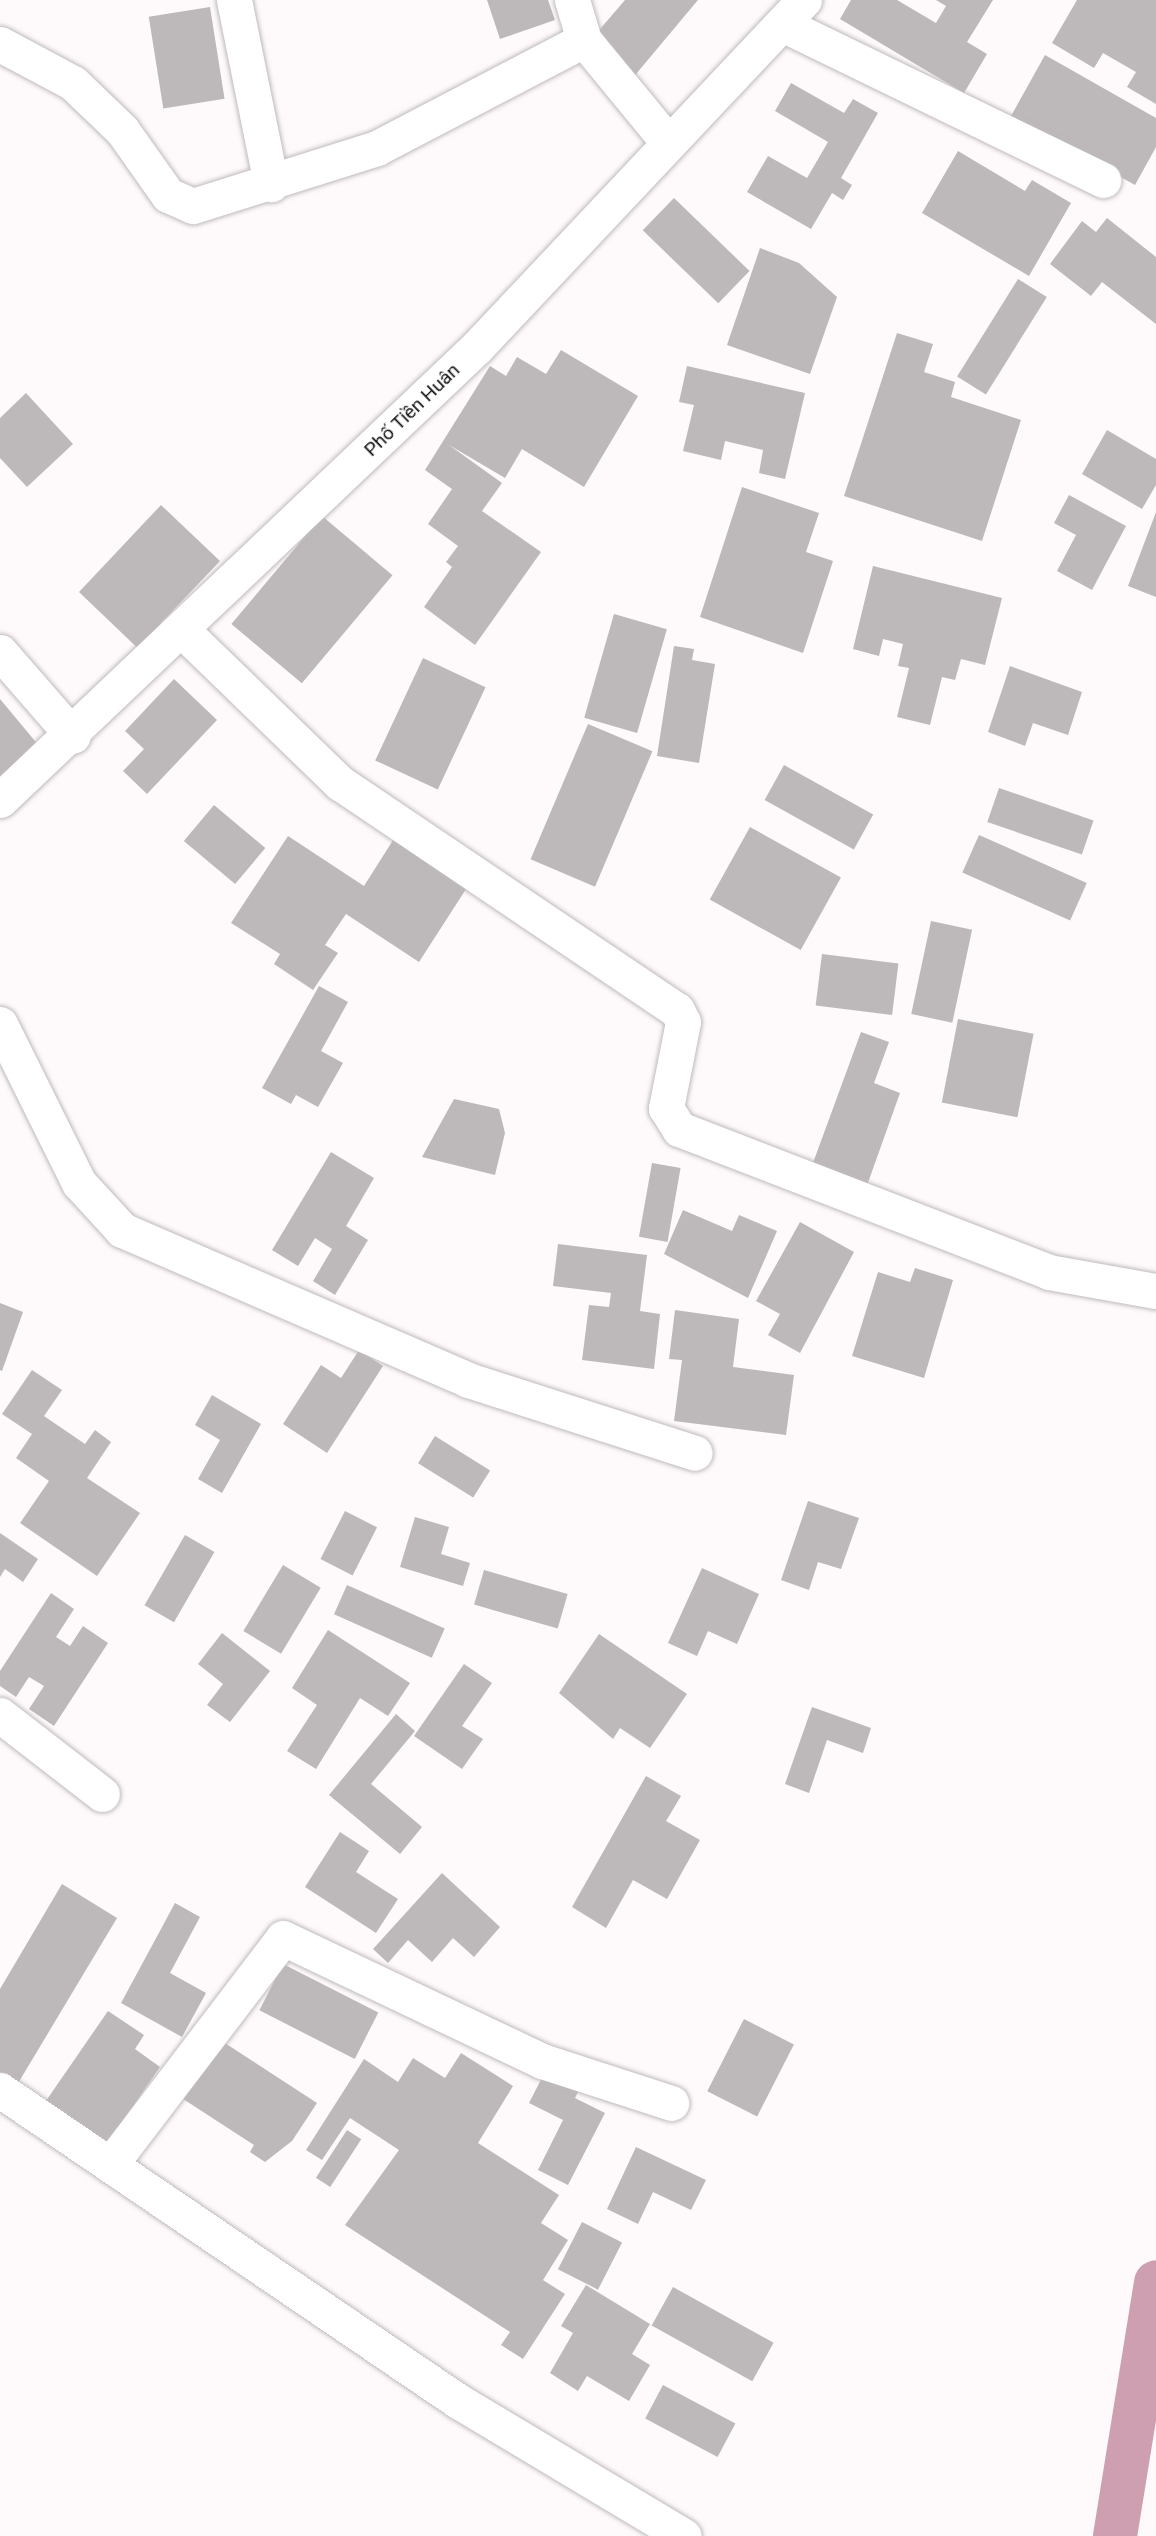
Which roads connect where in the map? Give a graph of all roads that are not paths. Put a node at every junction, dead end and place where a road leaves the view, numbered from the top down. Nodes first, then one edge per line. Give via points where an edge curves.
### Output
1 (234, 0) edge
2 (572, 0) edge
3 (794, 12) edge
4 (583, 40) junction
5 (0, 44) edge
6 (666, 140) junction
7 (1103, 180) dead end
8 (271, 184) junction
9 (183, 631) junction
10 (0, 652) edge
11 (73, 736) junction
12 (0, 800) edge
13 (0, 1024) edge
14 (1156, 1291) edge
15 (695, 1453) dead end
16 (0, 1715) edge
17 (102, 1794) dead end
18 (0, 2090) edge
19 (671, 2103) dead end
20 (110, 2165) junction
21 (684, 2536) edge

1 - 8 street
2 - 4 street
3 - 6 street, Phố Tiền Huân
3 - 7 street
4 - 6 street
4 - 8 street via 377,148
5 - 8 street via 73,83 122,130 169,195 193,206
6 - 9 street, Phố Tiền Huân via 477,347
9 - 11 street, Phố Tiền Huân
9 - 14 street via 340,783 677,1010 683,1022 666,1108 678,1129 1049,1272
10 - 11 street
11 - 12 street, Phố Tiền Huân
13 - 15 street via 79,1183 122,1230 468,1380
16 - 17 street
18 - 20 street
19 - 20 street via 542,2062 283,1938 268,1950
20 - 21 street via 458,2401

